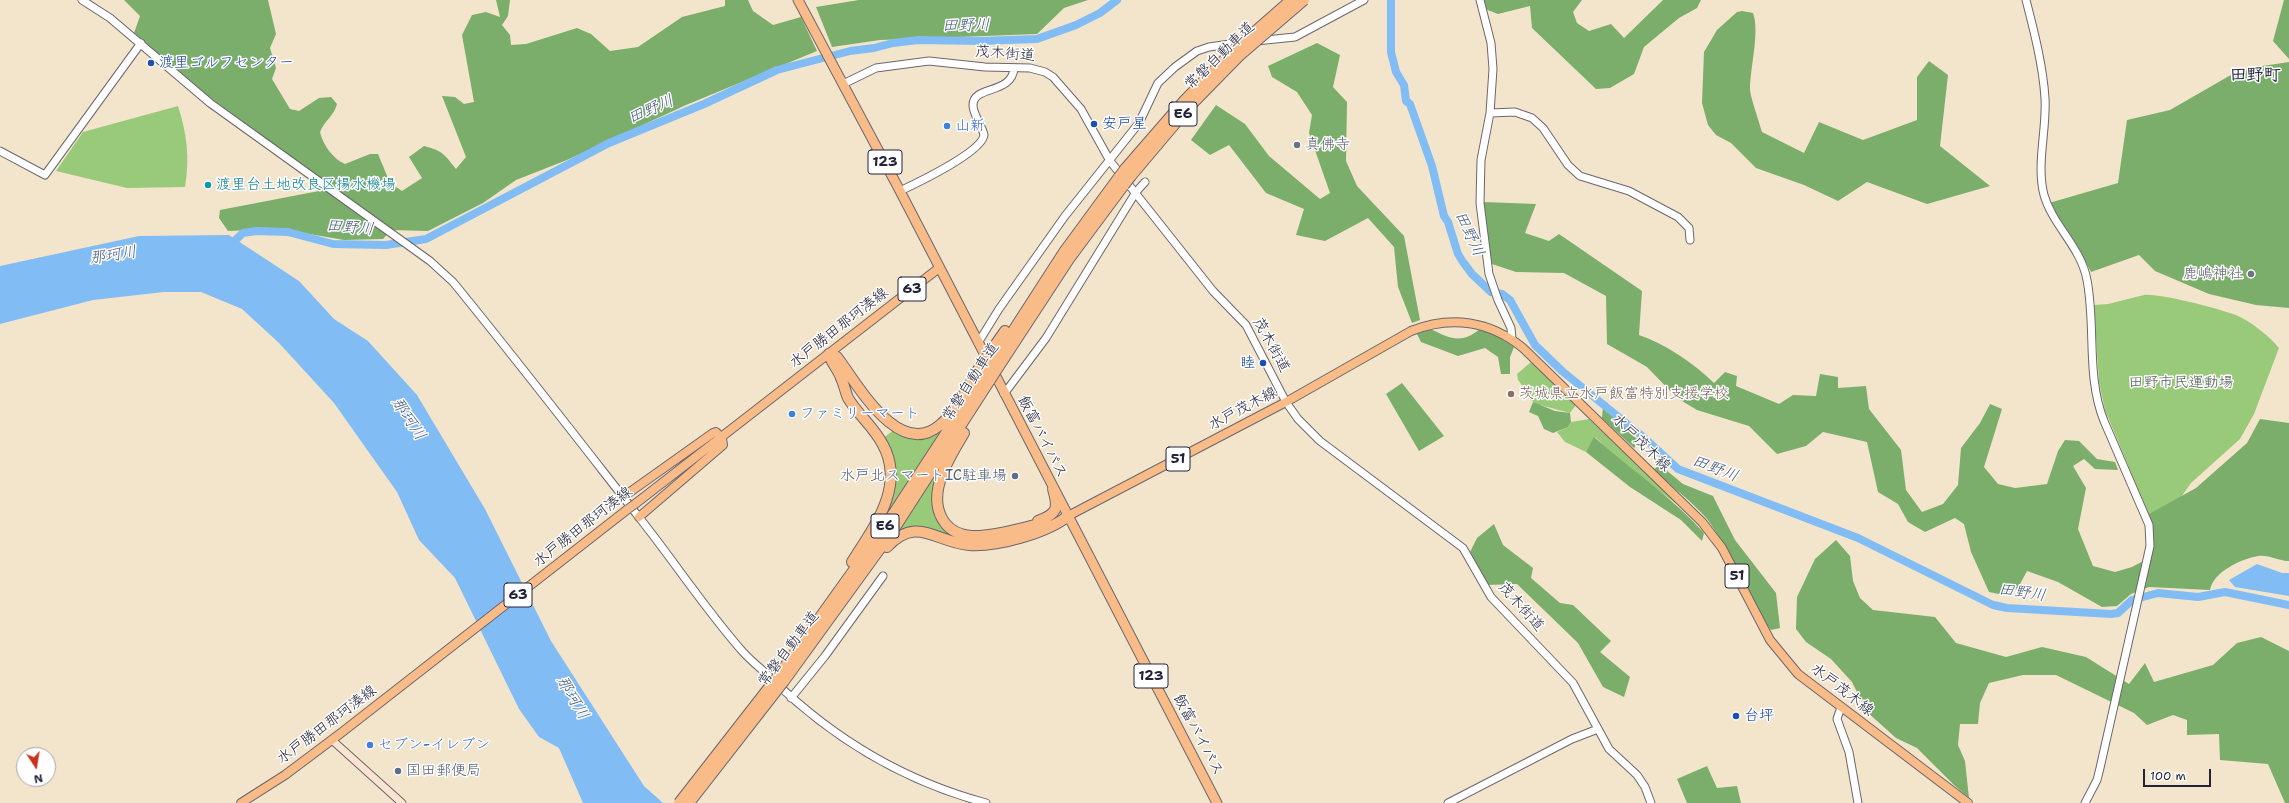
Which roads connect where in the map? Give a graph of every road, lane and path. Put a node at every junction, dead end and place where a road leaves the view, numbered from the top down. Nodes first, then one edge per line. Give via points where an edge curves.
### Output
1 (82, 0) edge
2 (798, 0) edge
3 (1290, 0) edge
4 (1304, 0) edge
5 (1364, 0) edge
6 (1480, 0) edge
7 (2026, 0) edge
8 (141, 43) junction
9 (1236, 53) junction
10 (1014, 68) junction
11 (843, 84) junction
12 (1490, 113) junction
13 (0, 151) edge
14 (1110, 161) junction
15 (1124, 179) junction
16 (1145, 182) dead end
17 (900, 191) junction
18 (1136, 192) junction
19 (1690, 240) dead end
20 (939, 268) junction
21 (1512, 339) junction
22 (978, 343) junction
23 (829, 354) junction
24 (996, 362) junction
25 (987, 376) junction
26 (1004, 394) junction
27 (1286, 402) junction
28 (721, 436) junction
29 (1053, 489) junction
30 (623, 497) junction
31 (1068, 516) junction
32 (639, 517) junction
33 (1033, 525) junction
34 (883, 576) dead end
35 (791, 665) junction
36 (781, 679) junction
37 (791, 698) junction
38 (1840, 707) junction
39 (1598, 729) junction
40 (332, 740) junction
41 (241, 803) edge
42 (402, 803) edge
43 (679, 803) edge
44 (689, 803) edge
45 (986, 803) edge
46 (1217, 803) edge
47 (1448, 803) edge
48 (1651, 803) edge
49 (1858, 803) edge
50 (1968, 803) edge
51 (2085, 803) edge

1 - 8 street
2 - 11 highway, 123
3 - 9 highway, 常磐自動車道 / E6, bridge
4 - 9 highway, 常磐自動車道 / E6, bridge
5 - 14 street via 1295,37 1220,45 1198,51 1158,83 1139,123
6 - 12 street via 1491,43 1493,90
7 - 51 street via 2045,98 2042,174 2044,195 2048,207 2074,245 2085,270 2090,302 2092,364 2098,403 2149,525 2150,546 2140,594 2097,780
8 - 13 street via 46,175
8 - 30 street via 210,103 430,261 453,282
9 - 15 highway, 常磐自動車道 / E6 via 1184,101
10 - 11 street, 茂木街道 via 924,62 876,68
10 - 14 street, 茂木街道 via 1030,68 1045,72 1062,86 1081,109
10 - 17 street via 1013,77 1007,83 979,95 974,100 974,108 984,135 981,143 930,176
11 - 17 highway, 飯富バイパス / 123
12 - 19 street via 1515,112 1532,118 1543,128 1568,165 1580,176 1629,191 1678,217 1689,228
12 - 21 street via 1481,160 1480,202 1484,249 1494,290 1511,328
14 - 18 street, 茂木街道
14 - 22 street via 1065,216
15 - 24 highway
15 - 24 highway, 常磐自動車道 / E6 via 1081,221
16 - 18 street
17 - 20 highway, 飯富バイパス / 123
18 - 26 street via 1046,338
18 - 27 street, 茂木街道 via 1213,291 1246,326
20 - 22 highway, 飯富バイパス / 123
20 - 23 main road, 水戸勝田那珂湊線 / 63
21 - 27 main road, 水戸茂木線 / 51 via 1492,329 1466,322 1431,324 1411,332
21 - 38 main road, 水戸茂木線 / 51 via 1702,522 1722,548 1759,621 1778,652 1807,682
22 - 26 highway, 飯富バイパス / 123
23 - 25 highway via 837,357 886,420 896,429 911,435 928,433 940,425
23 - 28 main road, 水戸勝田那珂湊線 / 63
23 - 35 highway via 849,398 883,444 890,462 890,486 886,503 877,521
24 - 25 highway, bridge
24 - 25 highway
25 - 33 highway via 943,473 937,494 938,508 946,524 954,531 965,535 982,535
25 - 35 highway, 常磐自動車道 / E6
26 - 29 highway, 飯富バイパス / 123
27 - 31 main road, 水戸茂木線 / 51
27 - 39 street, 茂木街道 via 1315,436 1463,548 1491,597 1573,683
28 - 30 main road via 713,433
28 - 32 main road via 723,445
28 - 40 main road, 水戸勝田那珂湊線 / 63
29 - 31 highway, 飯富バイパス / 123
29 - 33 highway via 1056,505 1054,512
30 - 32 street
31 - 33 highway
31 - 35 highway via 1016,539 986,544 961,544 916,531 898,536 886,547 822,636
31 - 46 highway, 飯富バイパス / 123
32 - 37 street via 744,653
34 - 37 street
35 - 36 highway, 常磐自動車道 / E6
36 - 43 highway, 常磐自動車道 / E6, bridge
36 - 44 highway, 常磐自動車道 / E6, bridge
37 - 45 street via 837,734 887,765 927,784
38 - 49 street via 1837,719 1851,757
38 - 50 main road, 水戸茂木線 / 51
39 - 47 street via 1572,739
39 - 48 street, 茂木街道 via 1609,749 1642,782
40 - 41 main road, 水戸勝田那珂湊線 / 63 via 285,775
40 - 42 main road

